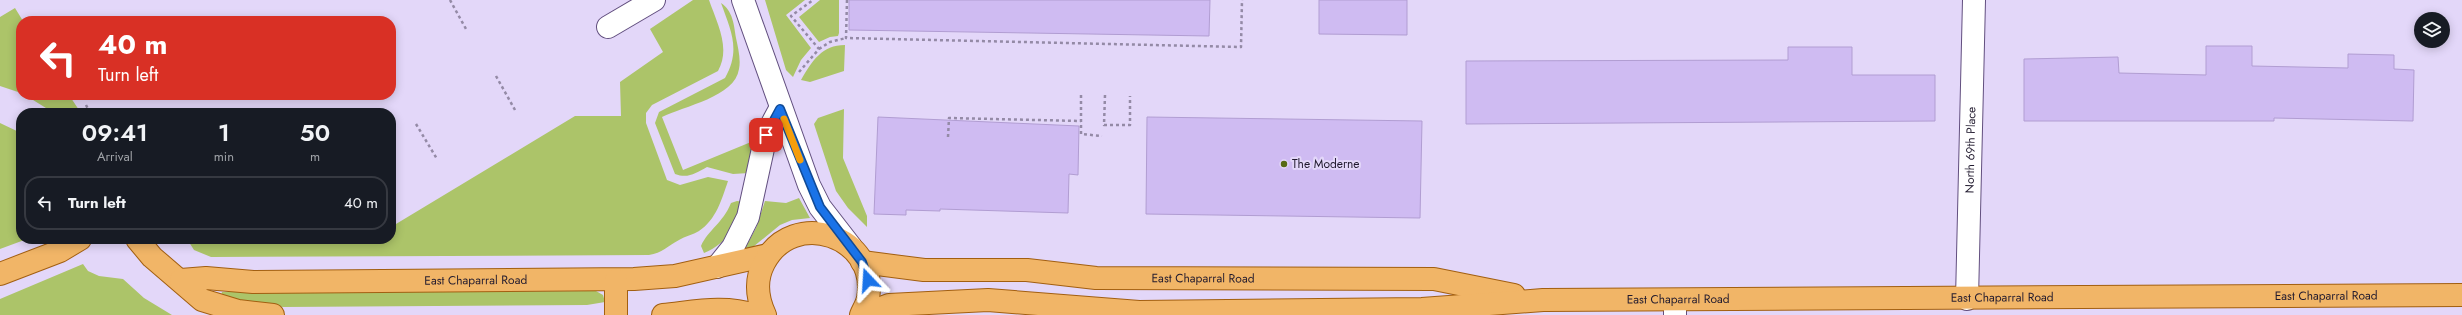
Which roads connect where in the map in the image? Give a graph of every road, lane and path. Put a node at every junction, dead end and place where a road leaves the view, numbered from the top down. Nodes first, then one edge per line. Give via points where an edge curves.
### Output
1 (450, 0) edge
2 (654, 0) edge
3 (743, 0) edge
4 (813, 0) edge
5 (846, 0) edge
6 (1242, 0) edge
7 (1974, 0) edge
8 (608, 26) dead end
9 (466, 29) dead end
10 (846, 38) junction
11 (820, 49) junction
12 (496, 76) dead end
13 (796, 76) dead end
14 (1081, 95) dead end
15 (1105, 95) dead end
16 (1130, 96) dead end
17 (86, 105) dead end
18 (88, 108) edge
19 (780, 109) junction
20 (515, 110) dead end
21 (1080, 121) junction
22 (416, 124) dead end
23 (1102, 136) dead end
24 (948, 137) dead end
25 (437, 159) dead end
26 (72, 244) edge
27 (141, 244) edge
28 (856, 254) junction
29 (768, 255) junction
30 (717, 267) junction
31 (0, 274) edge
32 (181, 280) junction
33 (616, 280) junction
34 (2462, 295) edge
35 (1967, 299) junction
36 (1543, 300) junction
37 (1675, 308) edge
38 (218, 310) edge
39 (273, 315) edge
40 (616, 315) edge
41 (663, 315) edge
42 (754, 315) edge
43 (765, 315) edge
44 (862, 315) edge

1 - 9 path
2 - 8 street
3 - 19 street
4 - 11 path via 791,16
5 - 10 path
6 - 10 path via 1241,47
7 - 35 street, North 69th Place
10 - 11 path via 830,42
11 - 13 path
12 - 20 path
14 - 21 path
15 - 16 path via 1104,125 1130,125
17 - 18 path
19 - 28 street via 820,207
19 - 30 street via 766,135 748,218 733,247
21 - 23 path via 1081,134
21 - 24 path via 949,118
22 - 25 path
26 - 31 main road
27 - 32 main road via 152,257
28 - 29 main road via 835,237 810,233 798,234 781,242
28 - 36 main road, East Chaparral Road via 924,270 1027,270 1119,279 1434,279
28 - 44 main road via 868,280 868,298
29 - 30 main road, East Chaparral Road
29 - 43 main road via 760,270 757,287
30 - 33 main road, East Chaparral Road via 675,276
32 - 33 main road, East Chaparral Road
32 - 38 main road via 202,300
33 - 40 main road
34 - 35 main road, East Chaparral Road
35 - 37 main road, East Chaparral Road
36 - 37 main road, East Chaparral Road
36 - 44 main road, East Chaparral Road via 1422,309 1139,312 988,300 890,305
38 - 39 main road
41 - 42 main road via 720,308 740,310

